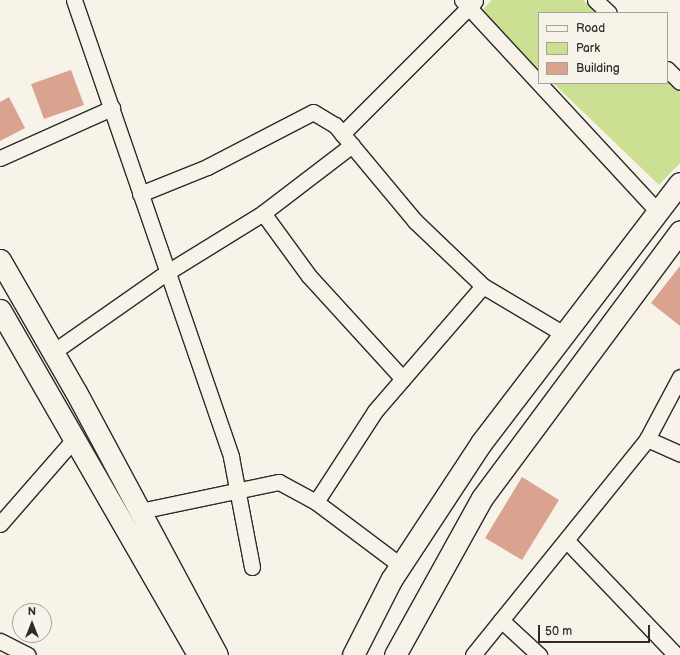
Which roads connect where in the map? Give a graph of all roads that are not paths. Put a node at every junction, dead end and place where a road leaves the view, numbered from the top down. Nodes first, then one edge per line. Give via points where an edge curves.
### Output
1 (74, 0) edge
2 (595, 0) edge
3 (469, 2) edge
4 (608, 12) edge
5 (668, 70) edge
6 (538, 79) edge
7 (680, 82) edge
8 (543, 84) edge
9 (112, 108) junction
10 (347, 140) junction
11 (0, 158) edge
12 (680, 183) edge
13 (140, 194) junction
14 (658, 212) junction
15 (263, 213) junction
16 (680, 231) edge
17 (0, 260) edge
18 (166, 273) junction
19 (483, 286) junction
20 (0, 310) edge
21 (564, 334) junction
22 (53, 352) junction
23 (680, 377) edge
24 (403, 379) junction
25 (75, 438) junction
26 (647, 439) junction
27 (680, 454) edge
28 (237, 490) junction
29 (316, 502) junction
30 (140, 511) junction
31 (0, 524) edge
32 (567, 541) junction
33 (400, 565) junction
34 (252, 567) dead end
35 (501, 620) junction
36 (0, 642) edge
37 (24, 654) edge
38 (198, 655) edge
39 (217, 655) edge
40 (353, 655) edge
41 (395, 655) edge
42 (473, 655) edge
43 (538, 655) edge
44 (676, 655) edge

1 - 9 street
2 - 4 street
3 - 6 street
3 - 10 street
5 - 7 street
8 - 14 street
9 - 11 street
9 - 13 street
10 - 13 street via 325,117 313,112 207,167
10 - 15 street
10 - 19 street via 415,221
12 - 14 main road
13 - 18 street
14 - 21 main road
15 - 18 street
15 - 24 street via 308,276
16 - 41 main road via 482,498
17 - 22 main road
18 - 22 street
18 - 28 street via 231,457
19 - 21 street
19 - 24 street
20 - 25 main road
21 - 33 main road via 481,443
22 - 30 main road
23 - 26 street
24 - 29 street via 375,411
25 - 31 street
25 - 38 main road
26 - 27 street
26 - 32 street
28 - 29 street via 279,482
28 - 30 street
28 - 34 street
29 - 33 street
30 - 39 main road
32 - 35 street
32 - 44 street
33 - 40 main road
35 - 42 street
35 - 43 street
36 - 37 street

